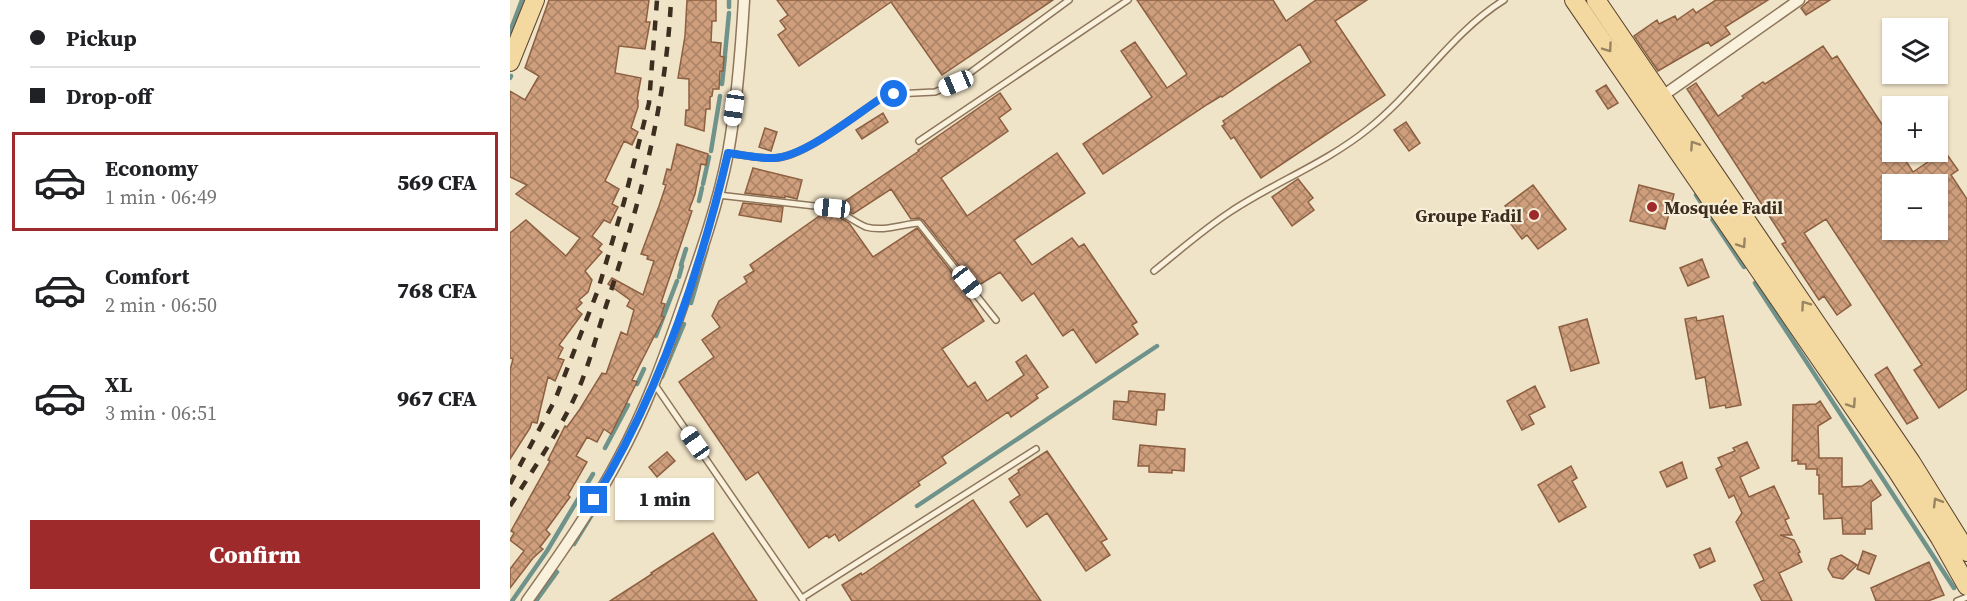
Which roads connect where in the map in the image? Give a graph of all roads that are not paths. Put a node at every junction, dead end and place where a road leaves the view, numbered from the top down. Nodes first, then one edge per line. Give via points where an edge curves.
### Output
1 (535, 0) edge
2 (744, 0) edge
3 (1069, 0) edge
4 (1128, 0) edge
5 (1504, 0) edge
6 (1574, 0) edge
7 (1596, 0) edge
8 (1799, 0) edge
9 (510, 62) edge
10 (1661, 97) junction
11 (919, 141) dead end
12 (728, 153) junction
13 (718, 195) junction
14 (1768, 266) junction
15 (1154, 271) dead end
16 (996, 320) dead end
17 (655, 385) junction
18 (1036, 449) dead end
19 (1904, 466) junction
20 (1967, 552) edge
21 (1967, 586) edge
22 (1967, 597) edge
23 (803, 600) edge
24 (527, 601) edge
25 (1957, 601) edge

1 - 9 main road
2 - 12 street
3 - 12 lane via 956,83 934,92 894,94 880,99 790,156 773,159
4 - 11 lane
5 - 15 lane via 1468,28 1368,130 1230,212
6 -> 14 main road
7 - 10 main road
8 - 10 street
14 -> 10 main road
12 - 13 street
13 - 16 lane via 832,208 868,227 919,223
13 - 17 street
14 - 19 main road
17 - 23 lane
17 - 24 street via 618,461
18 - 23 lane
20 -> 19 main road
19 - 21 main road
22 - 25 lane

